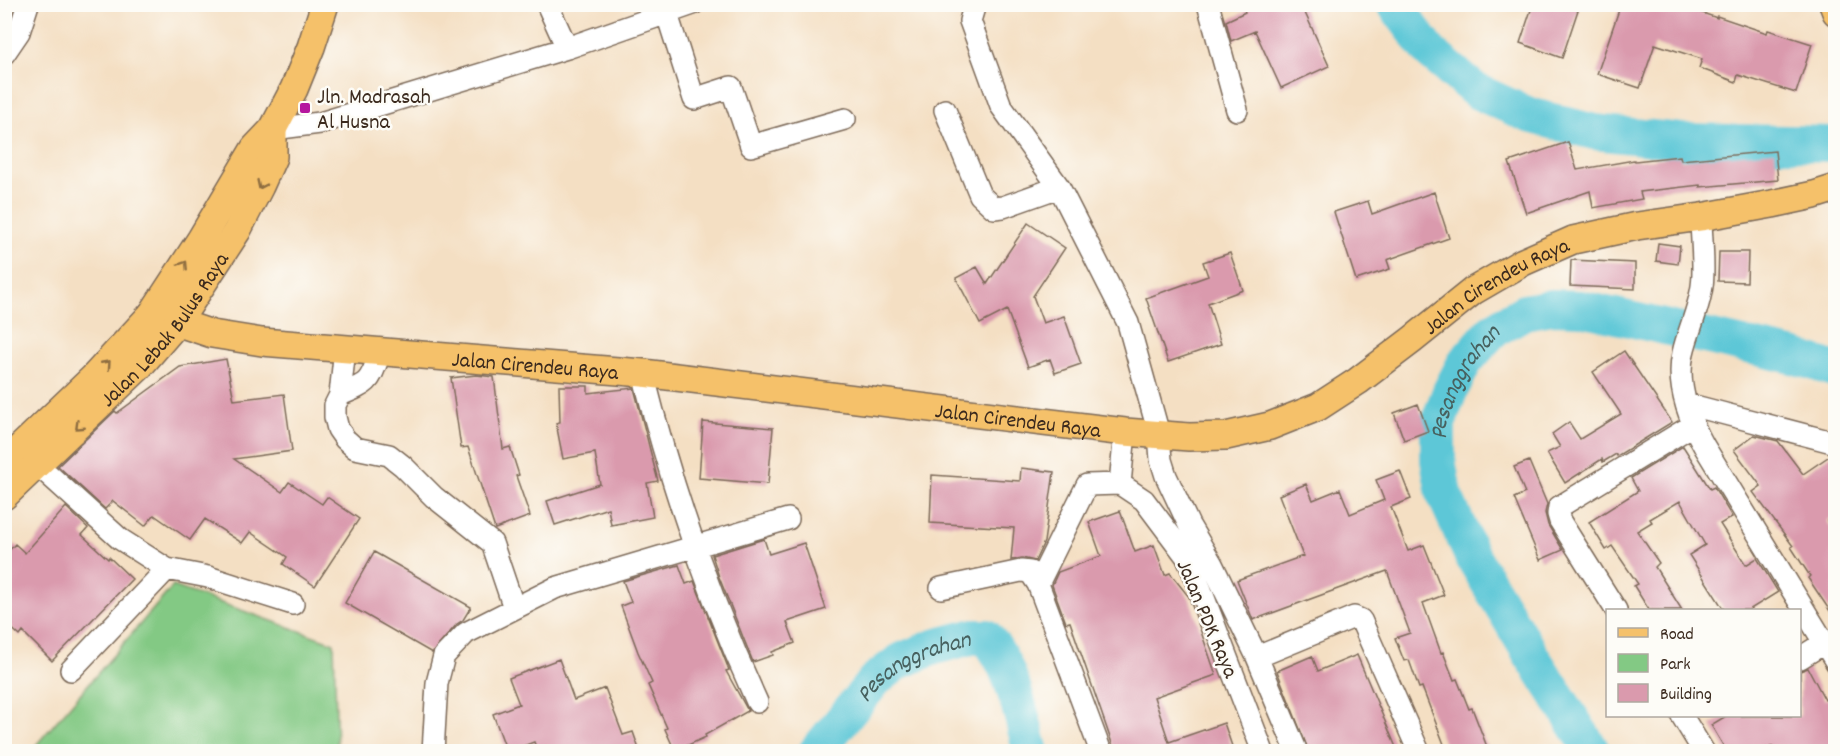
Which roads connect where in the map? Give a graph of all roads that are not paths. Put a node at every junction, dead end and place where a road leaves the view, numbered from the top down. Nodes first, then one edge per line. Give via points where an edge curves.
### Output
1 (28, 4) edge
2 (325, 4) edge
3 (547, 4) edge
4 (693, 4) edge
5 (975, 4) edge
6 (1208, 4) edge
7 (1833, 4) edge
8 (1836, 12) edge
9 (667, 14) junction
10 (567, 48) junction
11 (4, 54) edge
12 (945, 110) dead end
13 (1237, 110) dead end
14 (844, 119) dead end
15 (273, 129) junction
16 (1059, 187) junction
17 (1834, 187) edge
18 (1701, 217) junction
19 (152, 314) junction
20 (177, 323) junction
21 (345, 348) junction
22 (381, 351) junction
23 (643, 374) junction
24 (340, 394) junction
25 (1687, 405) junction
26 (1693, 425) junction
27 (1125, 432) junction
28 (1159, 434) junction
29 (1836, 443) edge
30 (4, 464) edge
31 (38, 465) junction
32 (1120, 484) junction
33 (4, 496) edge
34 (788, 519) dead end
35 (695, 547) junction
36 (167, 569) junction
37 (1038, 584) junction
38 (941, 588) dead end
39 (293, 604) dead end
40 (514, 608) junction
41 (1615, 609) edge
42 (1824, 643) junction
43 (1257, 657) junction
44 (1801, 657) edge
45 (1836, 662) edge
46 (71, 670) dead end
47 (757, 702) dead end
48 (1692, 719) edge
49 (433, 752) edge
50 (1101, 752) edge
51 (1263, 752) edge
52 (1297, 752) edge
53 (1419, 752) edge
54 (1704, 752) edge

1 - 11 street via 19,32
2 - 15 main road, Jalan Lebak Bulus Raya via 294,89
3 - 10 street
4 - 9 street
5 - 16 street via 970,21 1001,106
6 - 13 street
7 - 8 main road
9 - 10 street
9 - 14 street via 694,99 731,87 751,146
10 - 15 street via 320,123
12 - 16 street via 980,195 994,208
19 -> 15 main road, Jalan Lebak Bulus Raya via 255,148
15 -> 20 main road, Jalan Lebak Bulus Raya via 273,157 260,186 237,231
16 - 28 street via 1128,324
17 - 18 main road, Jalan Cirendeu Raya
18 - 25 street via 1702,286 1682,355
18 - 28 main road, Jalan Cirendeu Raya via 1573,240 1523,262 1473,291 1359,381 1318,407 1270,426 1226,436
19 - 20 main road, Jalan Cirendeu Raya
30 -> 19 main road, Jalan Lebak Bulus Raya
20 - 21 main road, Jalan Cirendeu Raya via 212,334 262,342
20 -> 31 main road, Jalan Lebak Bulus Raya via 139,367
21 - 22 main road, Jalan Cirendeu Raya
21 - 24 street
22 - 23 main road, Jalan Cirendeu Raya
22 - 24 street via 370,380
23 - 27 main road, Jalan Cirendeu Raya
23 - 35 street
24 - 40 street via 335,417 345,439 356,448 389,455 492,543
25 - 26 street
25 - 29 street
26 - 41 street via 1559,507 1560,521
26 - 42 street
27 - 28 main road, Jalan Cirendeu Raya
27 - 32 street
28 - 43 street via 1166,476
31 - 33 main road, Jalan Lebak Bulus Raya
31 - 36 street via 120,539
32 - 37 street via 1087,485
32 - 51 street, Jalan PDK Raya via 1144,500 1186,556
34 - 35 street
35 - 40 street via 555,588
35 - 47 street
36 - 39 street via 208,577
36 - 46 street
37 - 38 street via 1030,572 1021,571
37 - 50 street
40 - 49 street via 466,633 444,656 437,683
42 - 44 street
42 - 45 street
43 - 52 street
43 - 53 street via 1354,616 1361,620
48 - 54 street

